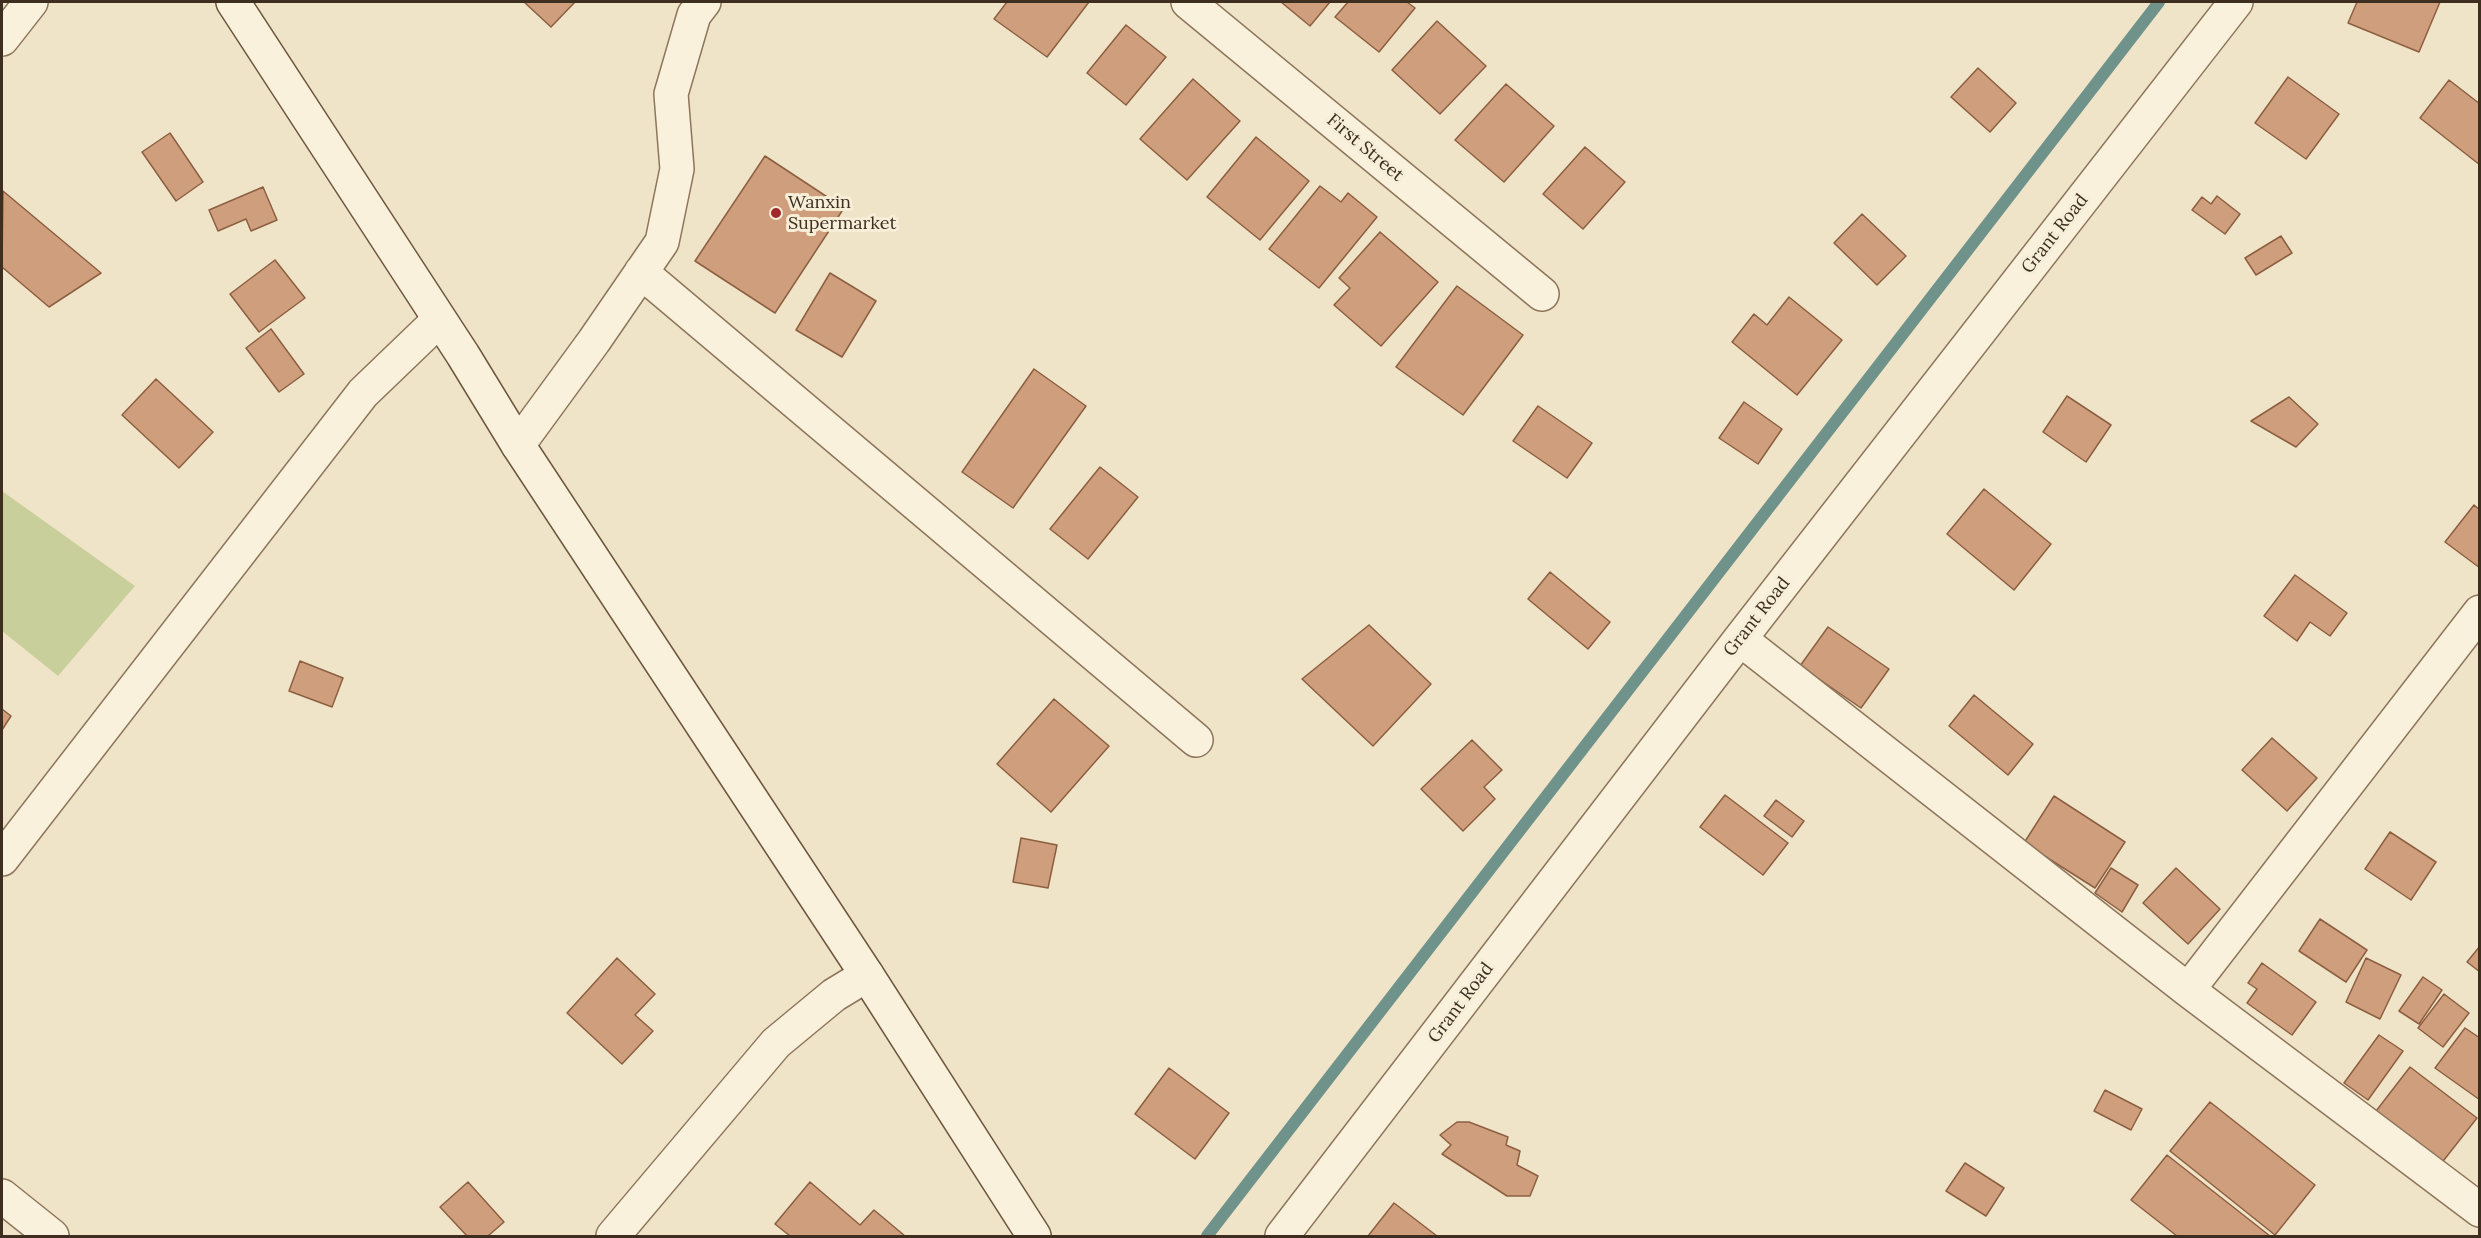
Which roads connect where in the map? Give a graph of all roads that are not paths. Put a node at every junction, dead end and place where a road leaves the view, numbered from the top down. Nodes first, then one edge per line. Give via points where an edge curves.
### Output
1 (31, 2) edge
2 (233, 2) edge
3 (1188, 2) edge
4 (2236, 2) edge
5 (699, 8) edge
6 (2, 39) edge
7 (641, 272) junction
8 (1542, 294) dead end
9 (438, 320) junction
10 (518, 445) junction
11 (2480, 612) edge
12 (1740, 639) junction
13 (1196, 740) dead end
14 (2, 860) edge
15 (867, 975) junction
16 (2188, 990) junction
17 (2, 1196) edge
18 (2480, 1210) edge
19 (52, 1236) edge
20 (613, 1236) edge
21 (1034, 1236) edge
22 (1282, 1236) edge

1 - 6 street
2 - 9 street
3 - 8 street, First Street
4 - 12 street, Grant Road
5 - 7 street via 670,94 677,168 662,242
7 - 10 street
7 - 13 street
9 - 10 street
9 - 14 street via 363,393
10 - 15 street
11 - 16 street
12 - 16 street
12 - 22 street, Grant Road
15 - 20 street via 834,995 776,1043
15 - 21 street
16 - 18 street
17 - 19 street

